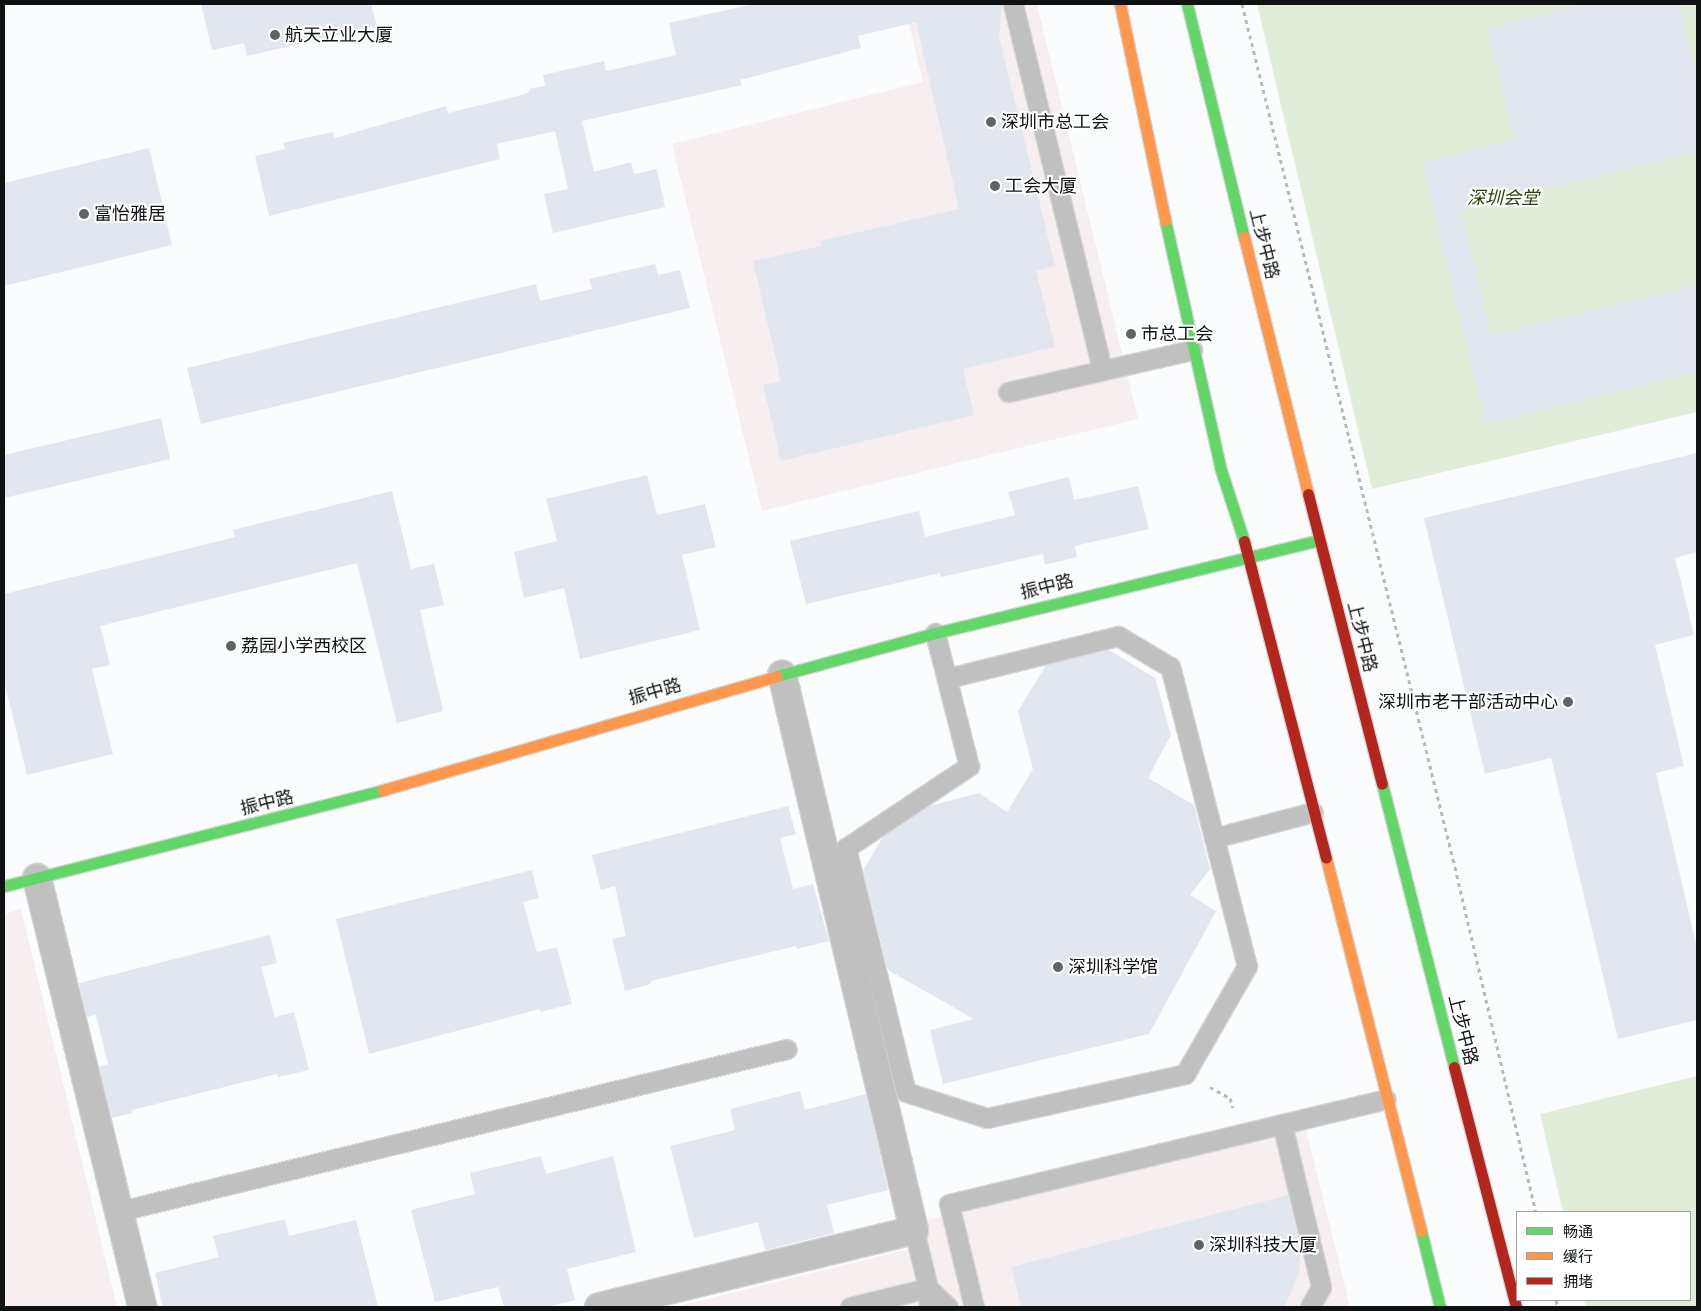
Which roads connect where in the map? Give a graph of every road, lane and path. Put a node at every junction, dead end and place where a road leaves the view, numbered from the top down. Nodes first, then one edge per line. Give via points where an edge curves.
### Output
1 (1013, 4) edge
2 (1120, 4) edge
3 (1187, 4) edge
4 (1242, 4) edge
5 (1192, 350) junction
6 (1102, 370) junction
7 (1008, 392) dead end
8 (1319, 540) junction
9 (1249, 556) junction
10 (935, 633) junction
11 (782, 674) junction
12 (948, 678) junction
13 (1313, 812) junction
14 (1214, 838) junction
15 (37, 878) junction
16 (4, 886) edge
17 (787, 1049) dead end
18 (1185, 1074) junction
19 (1386, 1098) junction
20 (1282, 1124) junction
21 (1240, 1134) junction
22 (120, 1211) junction
23 (1536, 1211) edge
24 (914, 1230) junction
25 (928, 1288) junction
26 (142, 1307) edge
27 (599, 1307) edge
28 (850, 1307) edge
29 (929, 1307) edge
30 (948, 1307) edge
31 (974, 1307) edge
32 (1310, 1307) edge
33 (1440, 1307) edge
34 (1516, 1307) edge

1 - 6 lane
2 - 5 main road
3 - 8 main road, 上步中路
4 - 23 path via 1453,859
5 - 6 lane
5 - 9 main road via 1220,467
6 - 7 lane
8 - 9 main road, 振中路
8 - 34 main road, 上步中路
9 - 10 main road, 振中路
9 - 13 main road
10 - 11 main road, 振中路
10 - 12 lane
11 - 15 main road, 振中路 via 318,809
11 - 24 street
12 - 14 lane via 1118,636 1170,667
12 - 18 lane via 969,766 846,848 906,1092 987,1118
13 - 14 lane
13 - 19 main road
14 - 18 lane via 1247,966
15 - 16 main road, 振中路
15 - 22 street
17 - 22 lane
18 - 21 path via 1230,1098
19 - 20 lane
19 - 33 main road
20 - 21 lane
20 - 32 lane via 1321,1287
21 - 31 lane via 949,1204
22 - 26 street
24 - 25 lane
24 - 27 street
25 - 28 lane
25 - 29 lane
25 - 30 lane

